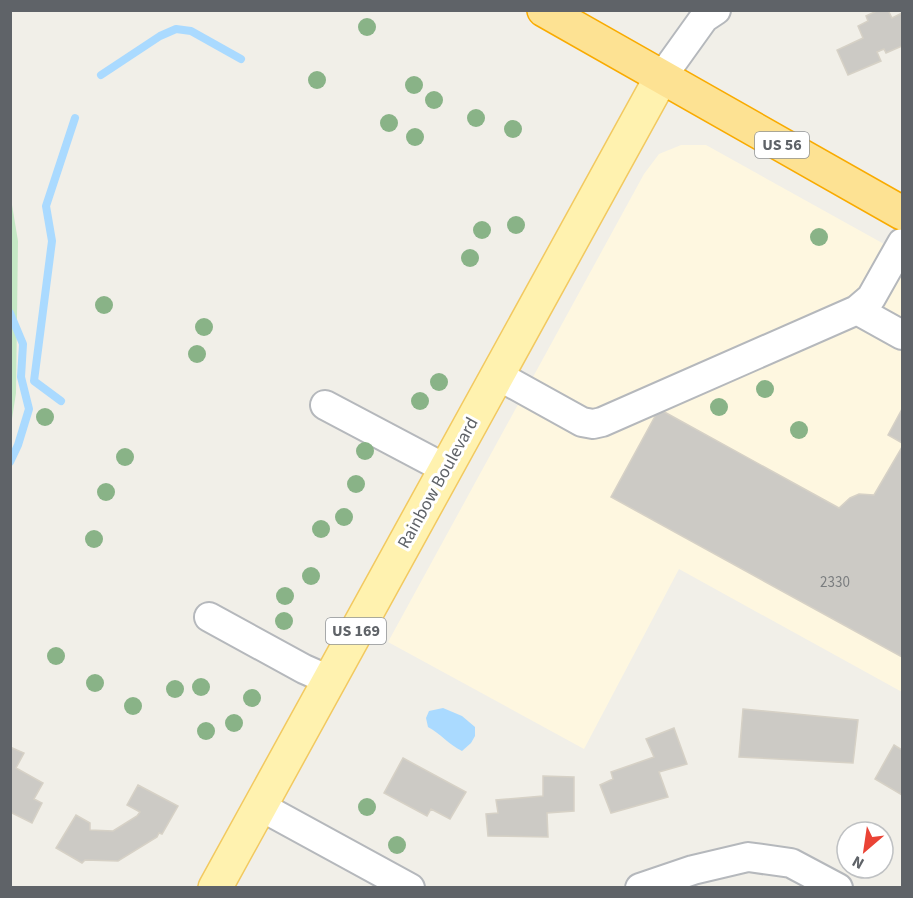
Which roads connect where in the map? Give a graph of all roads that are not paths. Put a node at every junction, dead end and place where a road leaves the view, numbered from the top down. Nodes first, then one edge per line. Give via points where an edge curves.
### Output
1 (544, 10) edge
2 (716, 10) edge
3 (661, 78) junction
4 (903, 213) edge
5 (903, 243) edge
6 (857, 310) junction
7 (903, 335) edge
8 (497, 375) junction
9 (325, 405) dead end
10 (446, 469) junction
11 (209, 617) dead end
12 (329, 680) junction
13 (260, 806) junction
14 (215, 888) edge
15 (410, 888) edge
16 (640, 888) edge
17 (838, 888) edge

1 - 3 highway, US 56
2 - 3 street via 704,18
3 - 4 highway, US 56
3 - 8 main road, Rainbow Boulevard / US 169
5 - 6 street via 871,298
6 - 7 street
6 - 8 street via 593,424 582,422
8 - 10 main road, Rainbow Boulevard / US 169
9 - 10 street
10 - 12 main road, Rainbow Boulevard / US 169
11 - 12 street
12 - 13 main road, Rainbow Boulevard / US 169
13 - 14 main road, Rainbow Boulevard / US 169
13 - 15 street
16 - 17 street via 748,857 791,863

